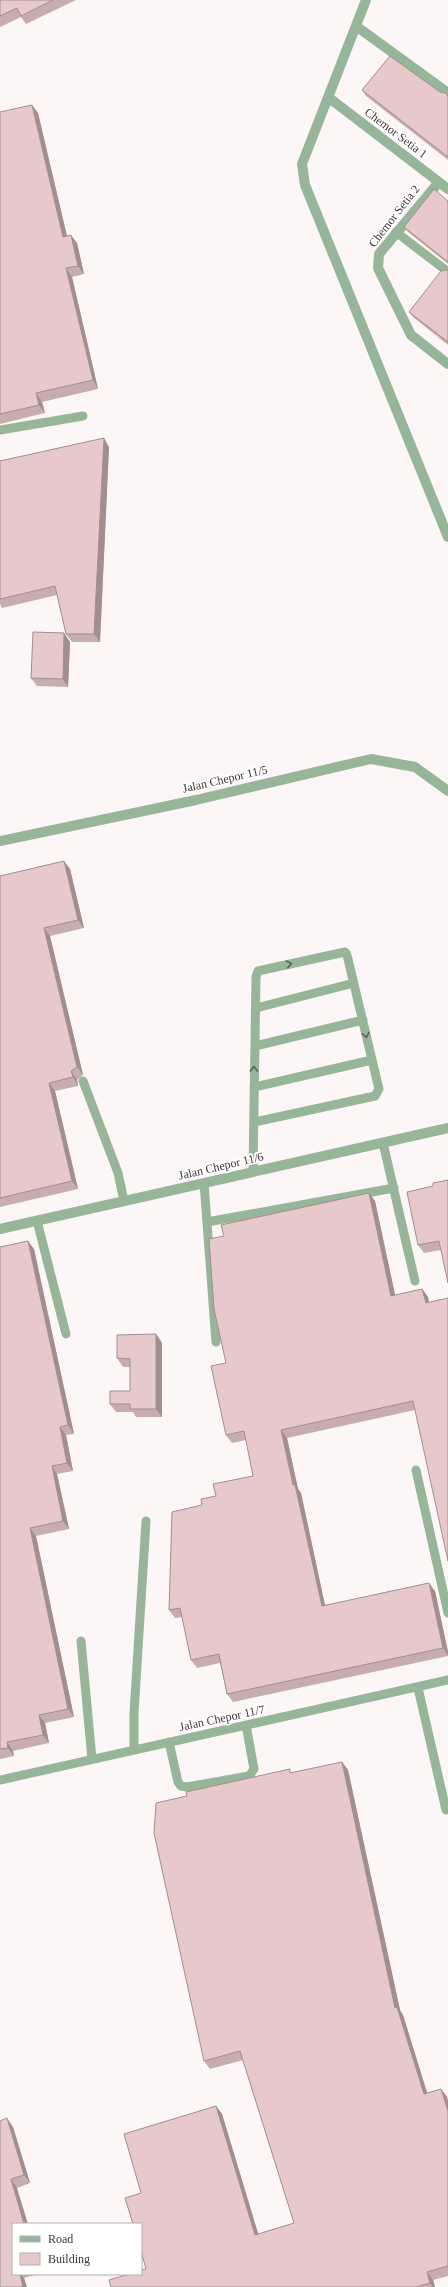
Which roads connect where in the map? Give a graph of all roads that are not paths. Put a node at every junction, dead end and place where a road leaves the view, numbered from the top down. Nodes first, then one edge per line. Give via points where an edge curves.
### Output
1 (366, 0) edge
2 (356, 26) junction
3 (448, 93) edge
4 (328, 97) junction
5 (439, 182) junction
6 (448, 189) edge
7 (396, 232) junction
8 (448, 272) edge
9 (448, 364) edge
10 (83, 416) dead end
11 (0, 430) edge
12 (448, 537) edge
13 (448, 791) edge
14 (0, 841) edge
15 (354, 983) junction
16 (256, 1008) junction
17 (362, 1020) junction
18 (255, 1046) junction
19 (372, 1060) junction
20 (82, 1081) dead end
21 (254, 1087) junction
22 (254, 1122) junction
23 (448, 1128) edge
24 (383, 1143) junction
25 (253, 1172) junction
26 (204, 1183) junction
27 (394, 1188) junction
28 (124, 1201) junction
29 (37, 1221) junction
30 (207, 1222) junction
31 (0, 1229) edge
32 (415, 1281) dead end
33 (66, 1334) dead end
34 (216, 1342) dead end
35 (416, 1470) dead end
36 (146, 1521) dead end
37 (448, 1613) edge
38 (81, 1641) dead end
39 (448, 1680) edge
40 (418, 1688) junction
41 (246, 1725) junction
42 (169, 1742) junction
43 (134, 1750) junction
44 (92, 1759) junction
45 (0, 1780) edge
46 (446, 1810) dead end

1 - 2 street
2 - 3 street
2 - 4 street
4 - 5 street, Chemor Setia 1
4 - 12 street via 302,164 305,186
5 - 6 street, Chemor Setia 1
5 - 7 street, Chemor Setia 2
7 - 8 lane
7 - 9 street, Chemor Setia 2 via 379,254 378,268 410,335
10 - 11 lane
13 - 14 street, Jalan Chepor 11/5 via 415,767 371,759 196,800
15 - 16 lane
16 -> 15 lane via 258,972 345,952
15 - 17 lane
16 - 18 lane
17 - 18 lane
17 -> 19 lane
21 -> 18 lane
19 - 21 lane
19 - 22 lane via 379,1089 375,1096
20 - 28 lane via 118,1172
21 - 22 lane
22 - 25 lane
23 - 24 street, Jalan Chepor 11/6
24 - 25 street, Jalan Chepor 11/6
24 - 27 lane
25 - 26 street, Jalan Chepor 11/6
26 - 28 street, Jalan Chepor 11/6
26 - 30 lane
27 - 30 lane
27 - 32 lane
28 - 29 street, Jalan Chepor 11/6
29 - 31 street, Jalan Chepor 11/6
29 - 33 lane
30 - 34 lane
35 - 37 lane
36 - 43 lane
38 - 44 lane
39 - 40 lane, Jalan Chepor 11/7
40 - 41 lane, Jalan Chepor 11/7
40 - 46 lane
41 - 42 lane, Jalan Chepor 11/7
41 - 42 lane via 254,1769 249,1776 181,1786
42 - 43 lane, Jalan Chepor 11/7
43 - 44 lane, Jalan Chepor 11/7
44 - 45 lane, Jalan Chepor 11/7

